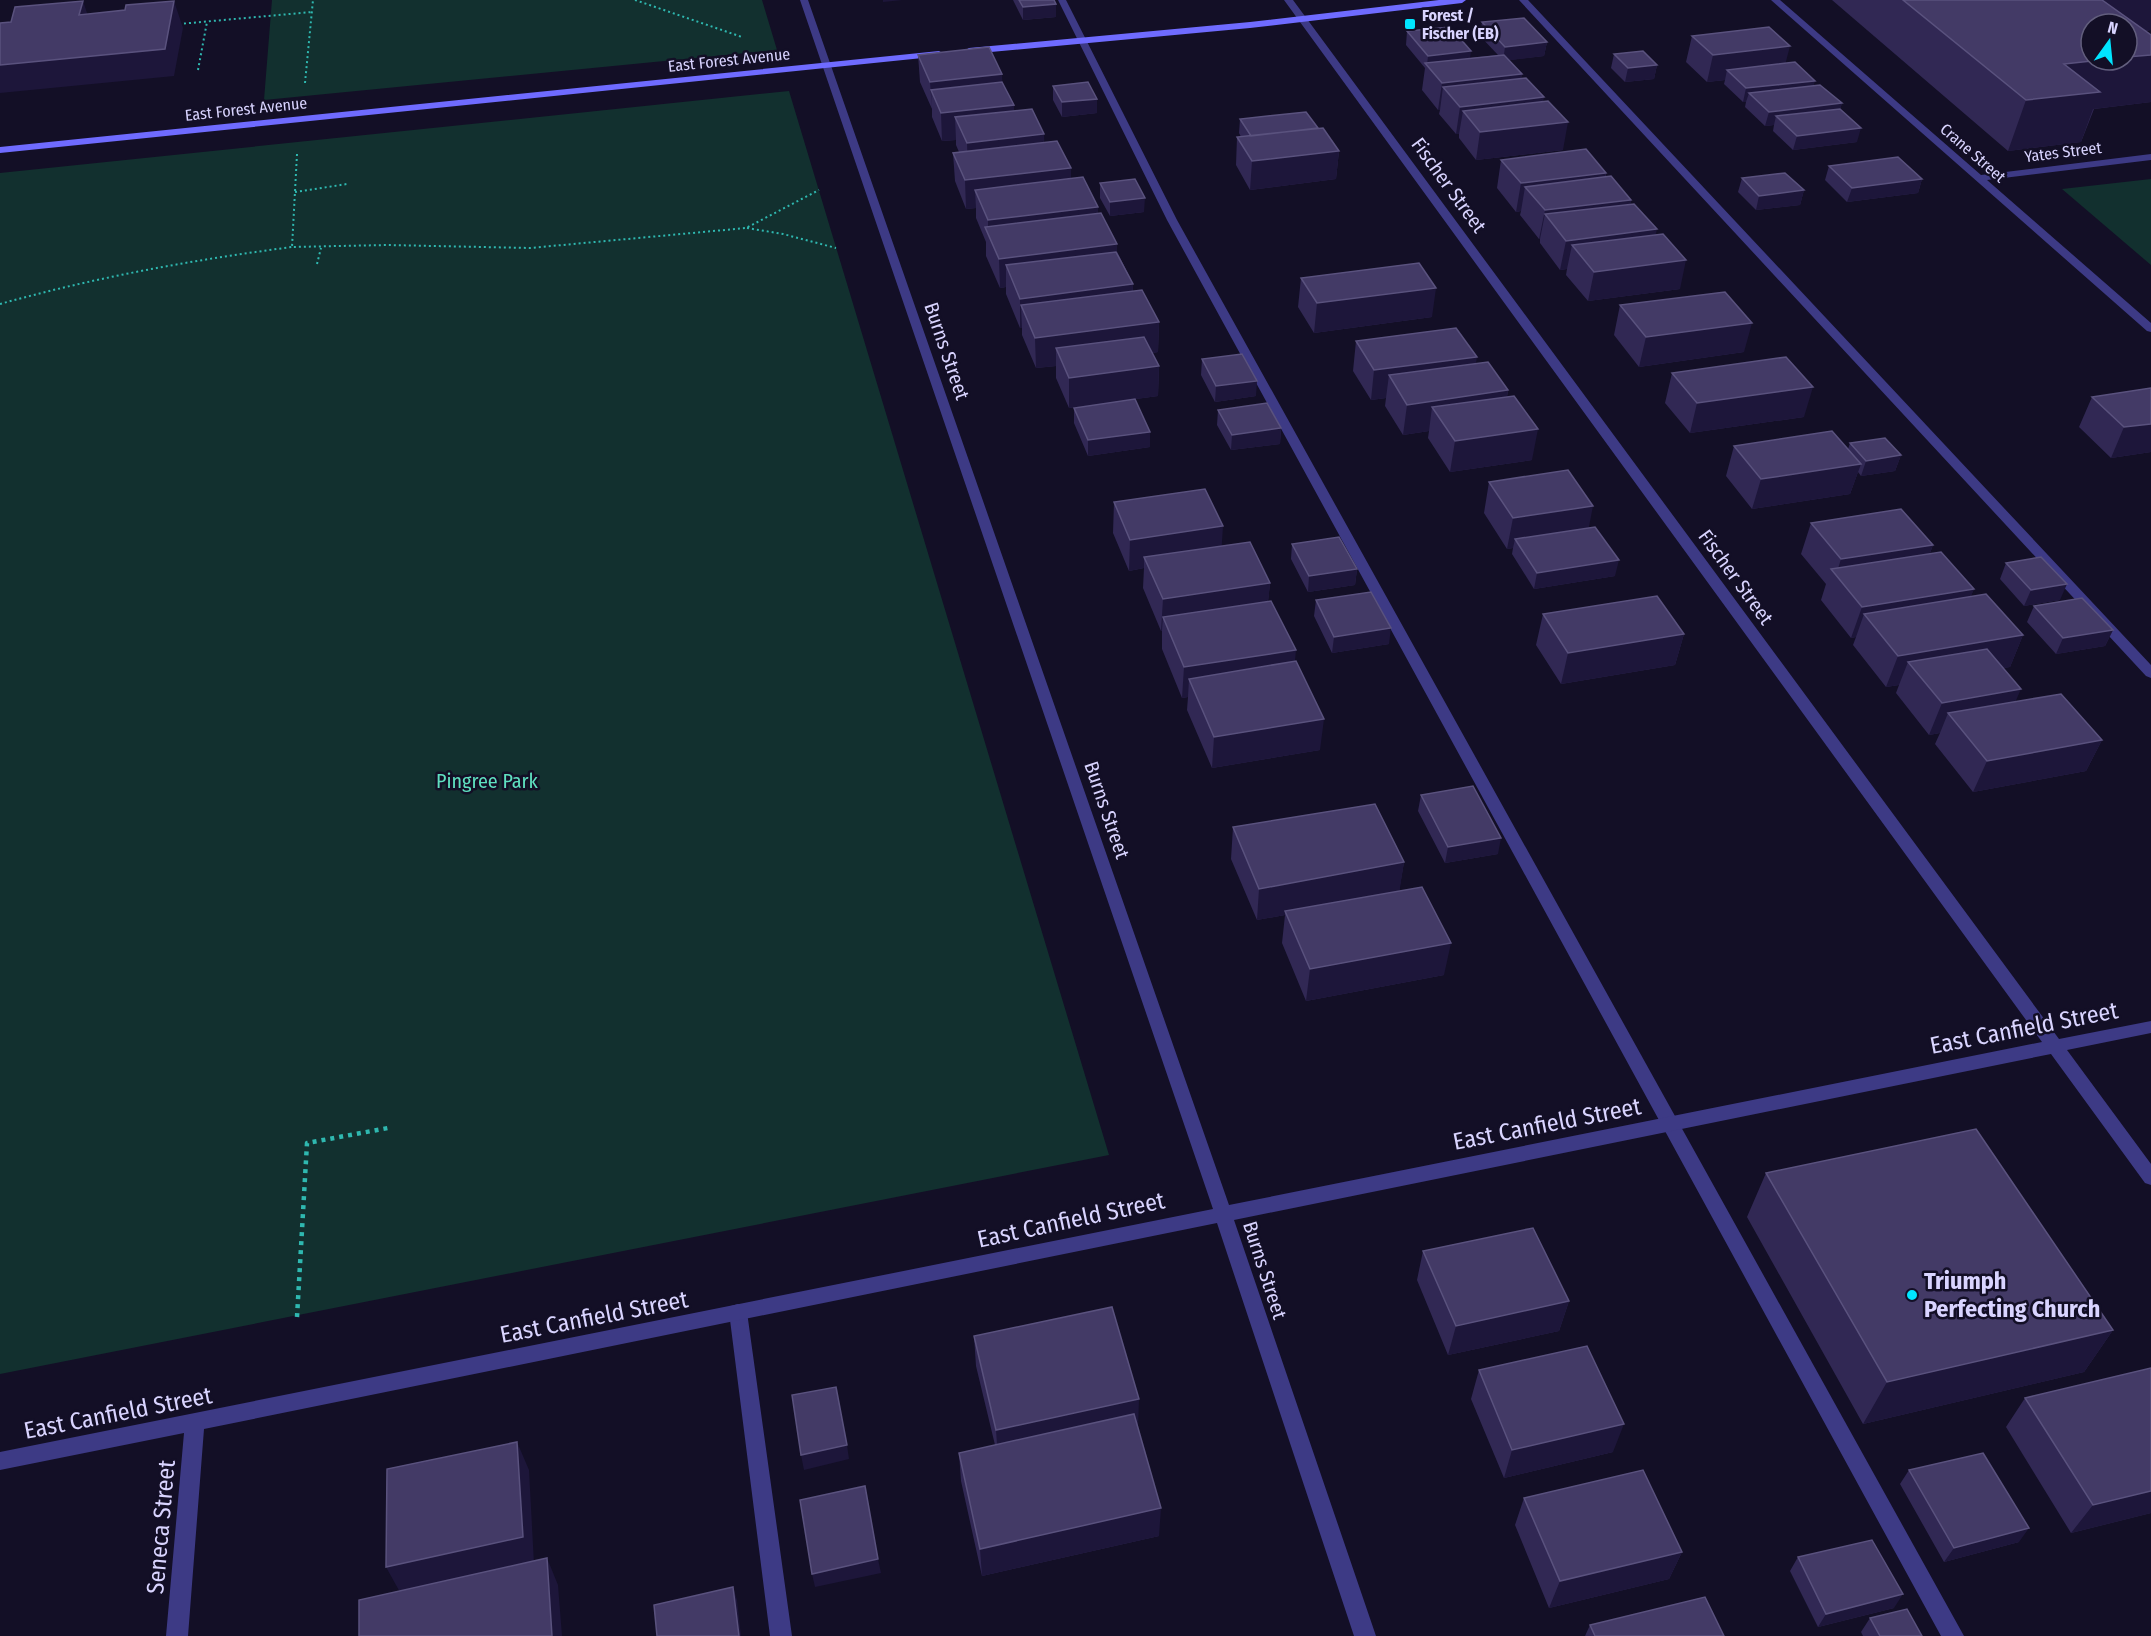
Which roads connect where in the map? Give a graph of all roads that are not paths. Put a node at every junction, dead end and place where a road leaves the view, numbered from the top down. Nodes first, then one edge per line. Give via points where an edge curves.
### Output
1 (804, 0) edge
2 (1062, 0) edge
3 (1288, 0) edge
4 (1461, 0) edge
5 (1523, 0) edge
6 (1775, 0) edge
7 (1301, 18) junction
8 (1083, 40) junction
9 (957, 52) edge
10 (945, 53) edge
11 (826, 65) junction
12 (0, 150) edge
13 (2151, 157) edge
14 (1978, 178) junction
15 (2151, 329) edge
16 (2151, 673) edge
17 (2151, 1027) edge
18 (2054, 1047) junction
19 (1672, 1123) junction
20 (2151, 1178) edge
21 (1224, 1213) junction
22 (738, 1312) junction
23 (195, 1422) junction
24 (0, 1461) edge
25 (177, 1636) edge
26 (780, 1636) edge
27 (1365, 1636) edge
28 (1953, 1636) edge

1 - 11 street, Burns Street
2 - 8 street
3 - 7 street, Fischer Street
4 - 7 main road
5 - 16 street
6 - 14 street, Crane Street
7 - 8 main road
7 - 18 street, Fischer Street
8 - 9 main road
8 - 19 street via 1172,220
10 - 11 main road, East Forest Avenue
11 - 12 main road, East Forest Avenue
11 - 21 street, Burns Street
13 - 14 street, Yates Street
14 - 15 street, Crane Street
17 - 18 street, East Canfield Street
18 - 19 street, East Canfield Street
18 - 20 street, Fischer Street
19 - 21 street, East Canfield Street
19 - 28 street
21 - 22 street, East Canfield Street
21 - 27 street, Burns Street
22 - 23 street, East Canfield Street
22 - 26 street
23 - 24 street, East Canfield Street
23 - 25 street, Seneca Street

